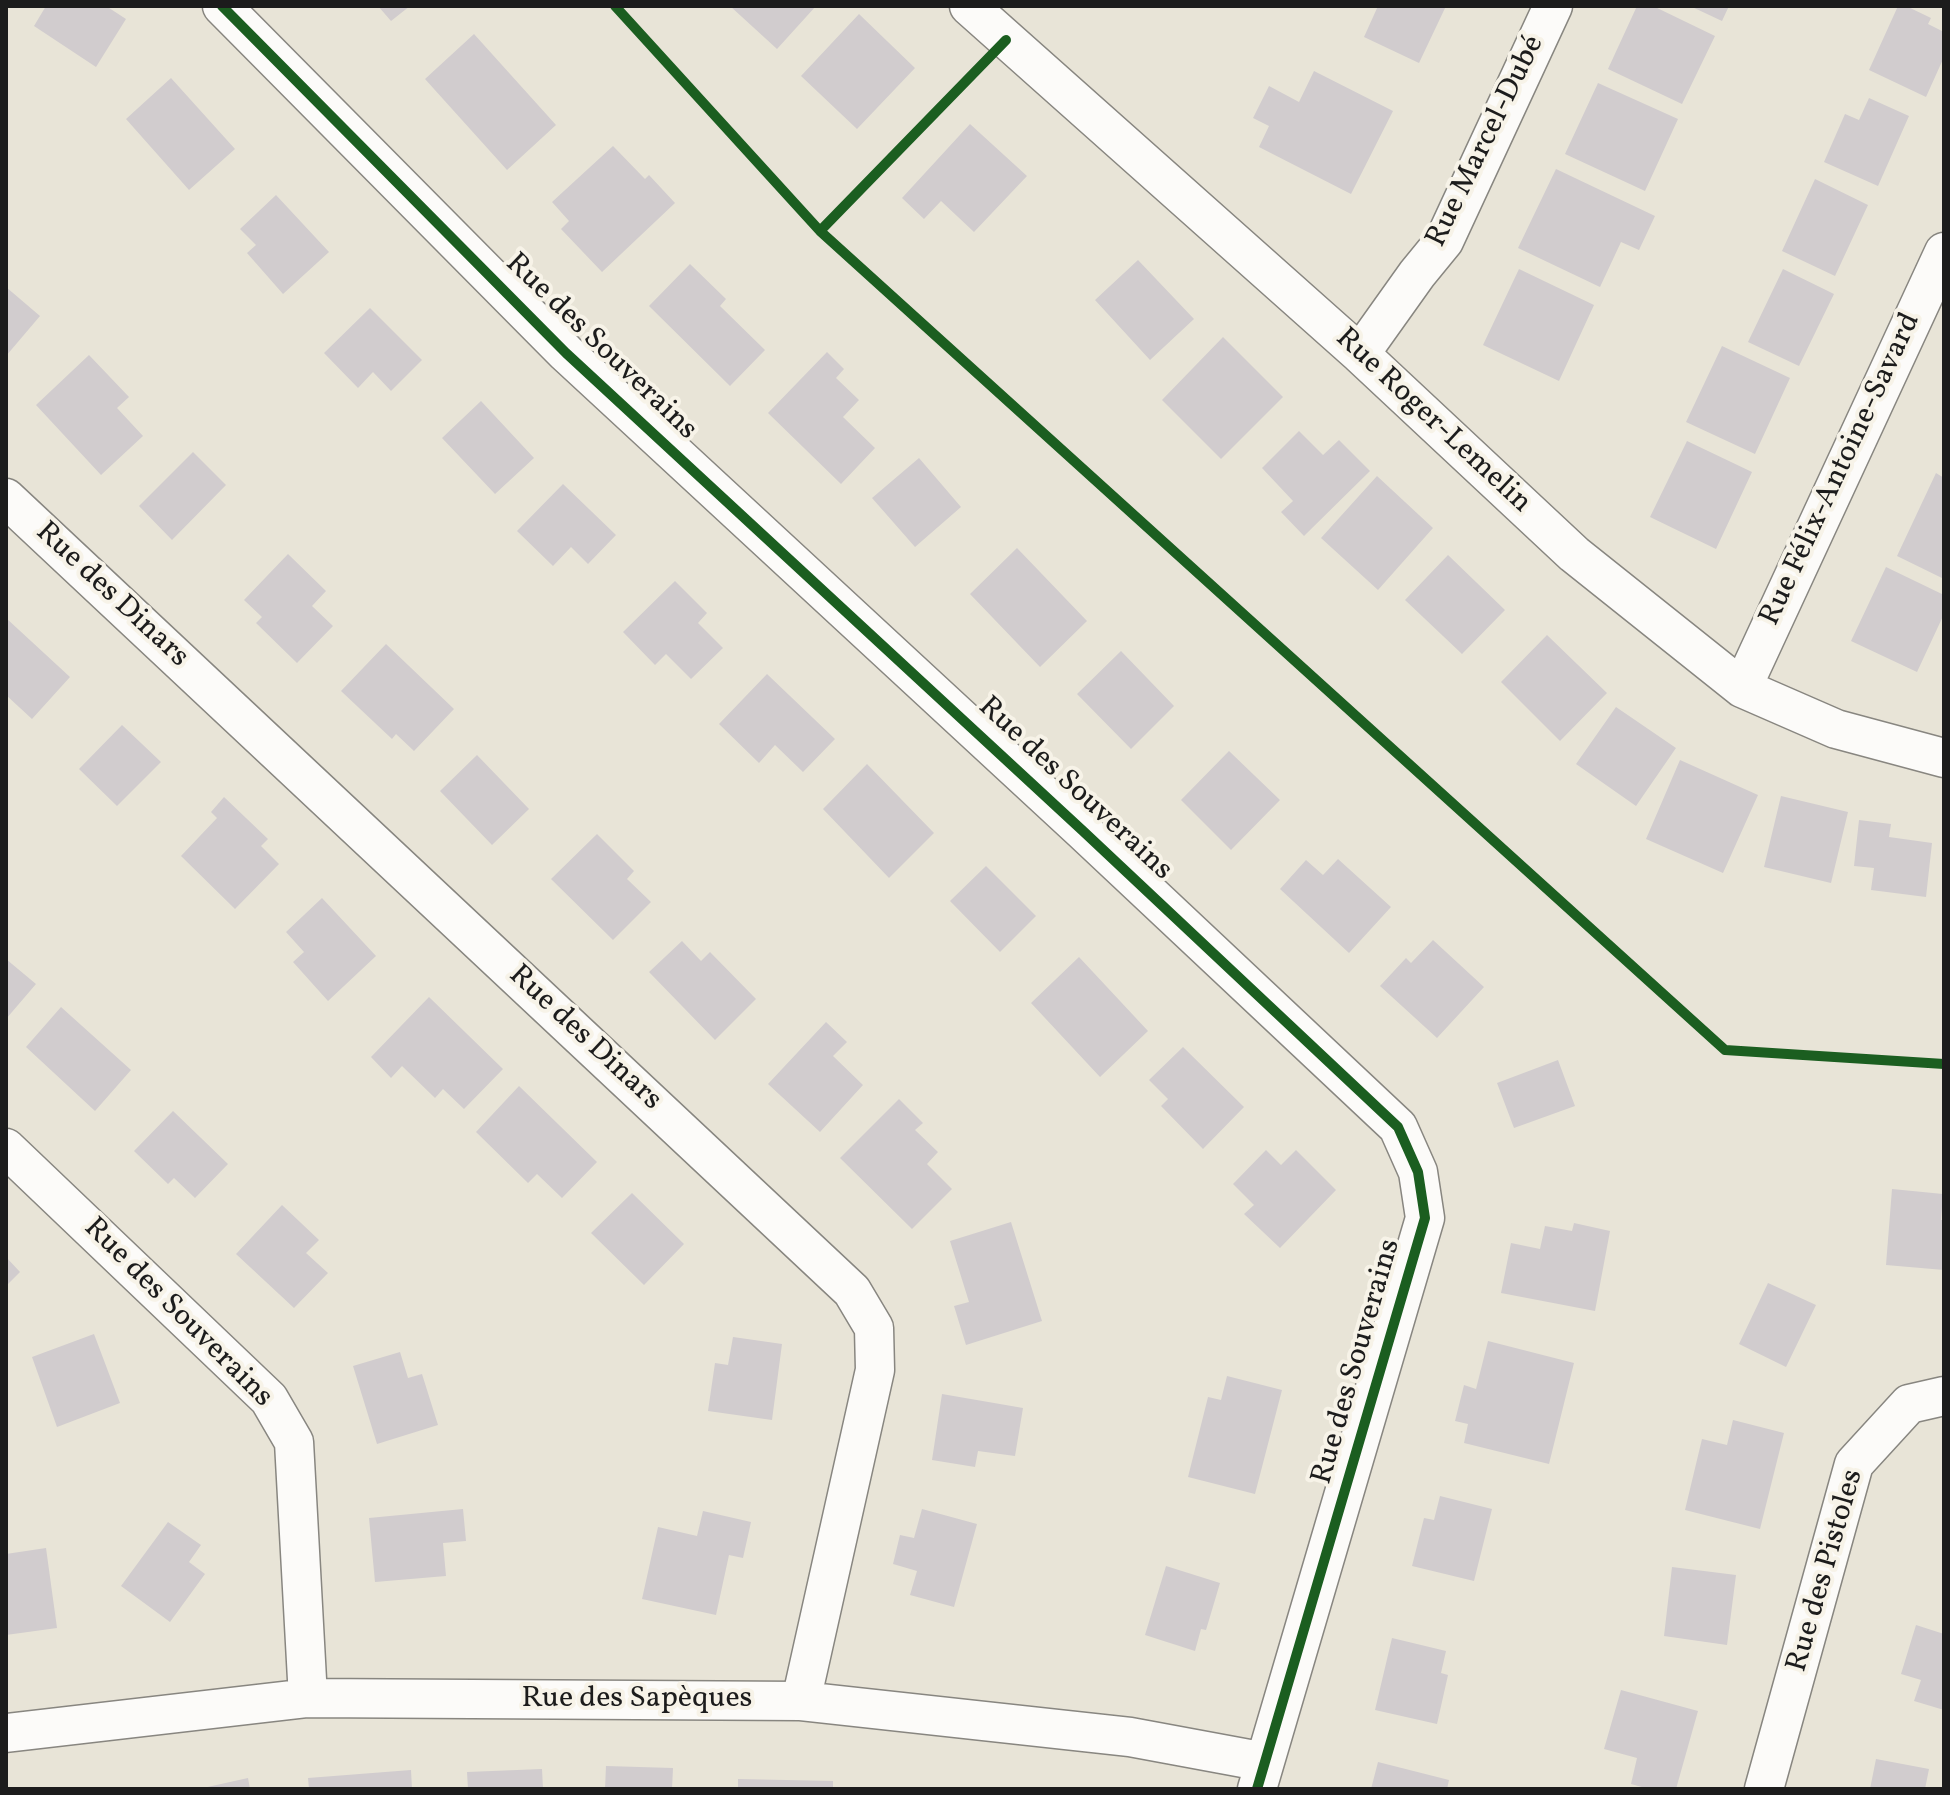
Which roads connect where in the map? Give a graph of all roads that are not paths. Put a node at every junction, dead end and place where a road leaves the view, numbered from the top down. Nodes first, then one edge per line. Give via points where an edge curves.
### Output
1 (222, 6) edge
2 (969, 6) edge
3 (1553, 6) edge
4 (1944, 252) edge
5 (1360, 354) junction
6 (6, 498) edge
7 (1742, 688) junction
8 (1944, 758) edge
9 (6, 1148) edge
10 (1944, 1396) edge
11 (308, 1698) junction
12 (801, 1701) junction
13 (6, 1733) edge
14 (1261, 1776) edge
15 (1764, 1789) edge

1 - 14 street, Rue des Souverains via 566,353 1398,1127 1418,1172 1425,1218
2 - 5 street, Rue Roger-Lemelin
3 - 5 street, Rue Marcel-Dubé via 1444,241
4 - 7 street, Rue Félix-Antoine-Savard
5 - 7 street, Rue Roger-Lemelin via 1574,554
6 - 12 street, Rue des Dinars via 852,1291 874,1328 875,1370
7 - 8 street, Rue Roger-Lemelin via 1836,729
9 - 11 street, Rue des Souverains via 269,1399 294,1442
10 - 15 street, Rue des Pistoles via 1909,1404 1854,1464
11 - 12 street, Rue des Sapèques
11 - 13 street, Rue des Sapèques
12 - 14 street, Rue des Sapèques via 1130,1737

